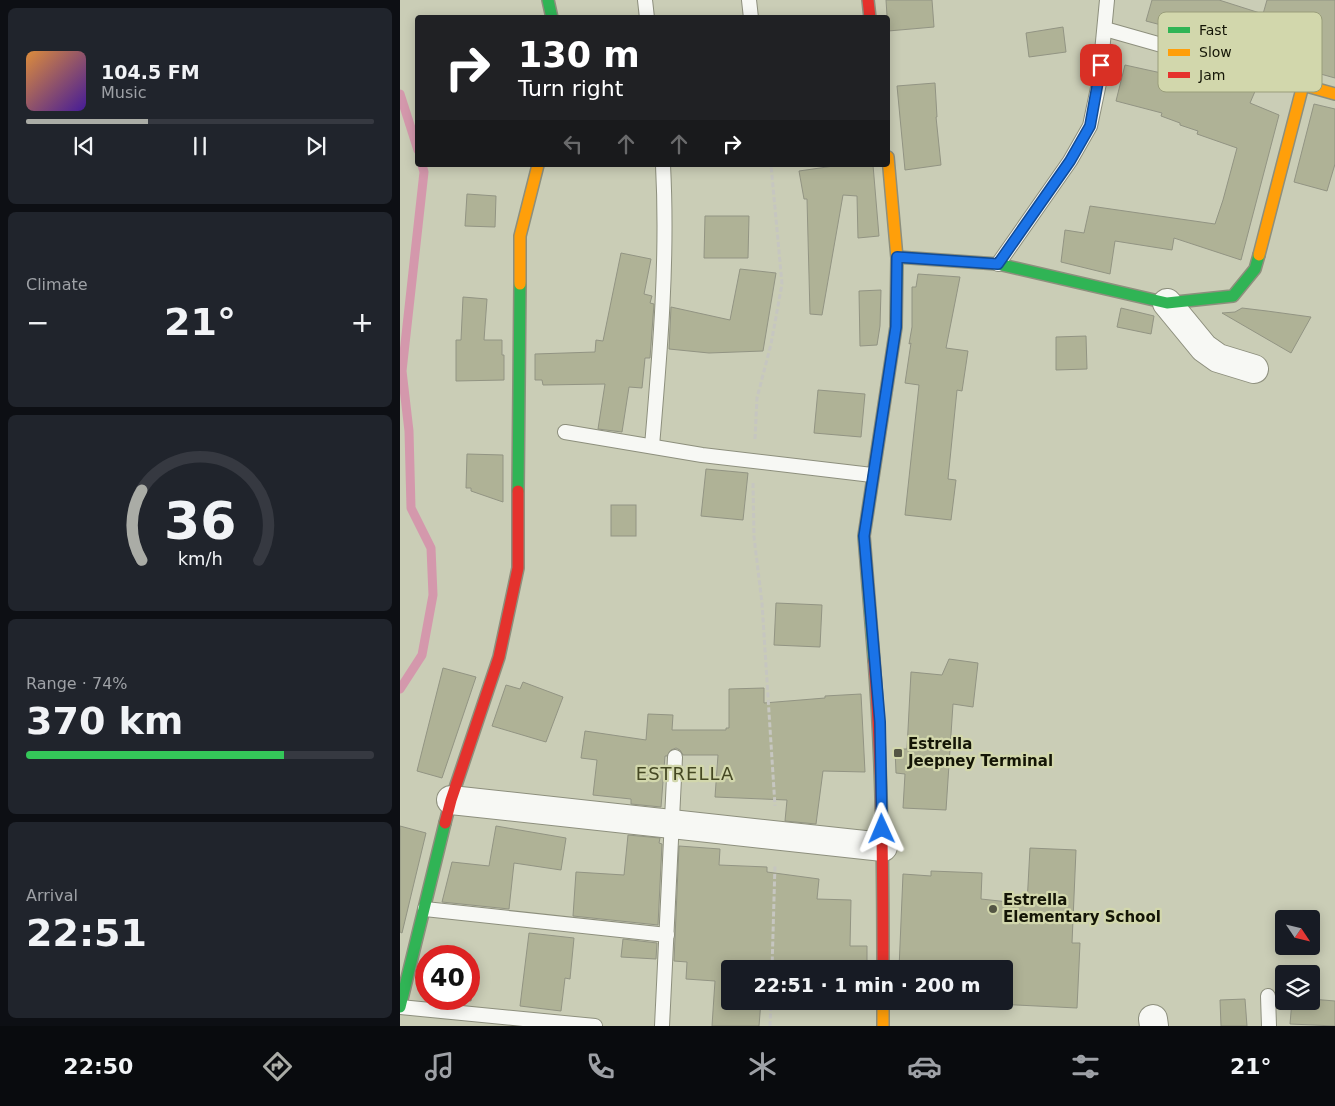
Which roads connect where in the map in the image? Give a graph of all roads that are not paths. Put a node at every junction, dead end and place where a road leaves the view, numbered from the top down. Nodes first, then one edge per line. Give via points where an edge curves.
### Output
1 (548, 0) edge
2 (645, 0) edge
3 (749, 0) edge
4 (868, 0) edge
5 (1107, 0) edge
6 (551, 15) edge
7 (647, 15) edge
8 (752, 15) edge
9 (870, 15) edge
10 (1105, 29) junction
11 (1158, 44) edge
12 (1322, 91) edge
13 (1301, 92) edge
14 (1335, 94) edge
15 (537, 167) edge
16 (662, 167) edge
17 (889, 167) edge
18 (897, 257) junction
19 (998, 264) junction
20 (1167, 303) junction
21 (1254, 369) dead end
22 (565, 432) dead end
23 (652, 446) junction
24 (872, 475) junction
25 (675, 757) dead end
26 (451, 800) junction
27 (672, 824) junction
28 (883, 847) junction
29 (425, 909) junction
30 (667, 935) junction
31 (883, 960) edge
32 (1268, 996) dead end
33 (400, 1007) edge
34 (883, 1010) edge
35 (594, 1026) edge
36 (662, 1026) edge
37 (883, 1026) edge
38 (1269, 1026) edge

1 - 6 street
2 - 7 lane
3 - 8 lane
4 - 9 street
5 - 10 lane
10 - 11 lane
10 - 19 lane via 1090,126 1070,161
12 - 14 street
13 - 20 street via 1255,269 1233,296
15 - 26 street via 520,236 518,568 499,657
16 - 23 lane via 663,312
17 - 18 street
18 - 19 street
18 - 24 street via 896,327
19 - 20 street
20 - 21 street via 1204,348 1218,358
22 - 23 lane
23 - 24 lane
24 - 28 street via 864,536 880,722
25 - 27 lane
26 - 27 street
26 - 29 street
27 - 28 street
27 - 30 lane
28 - 31 street
29 - 30 lane
29 - 33 street
30 - 36 lane
32 - 38 lane
33 - 35 lane
34 - 37 street

